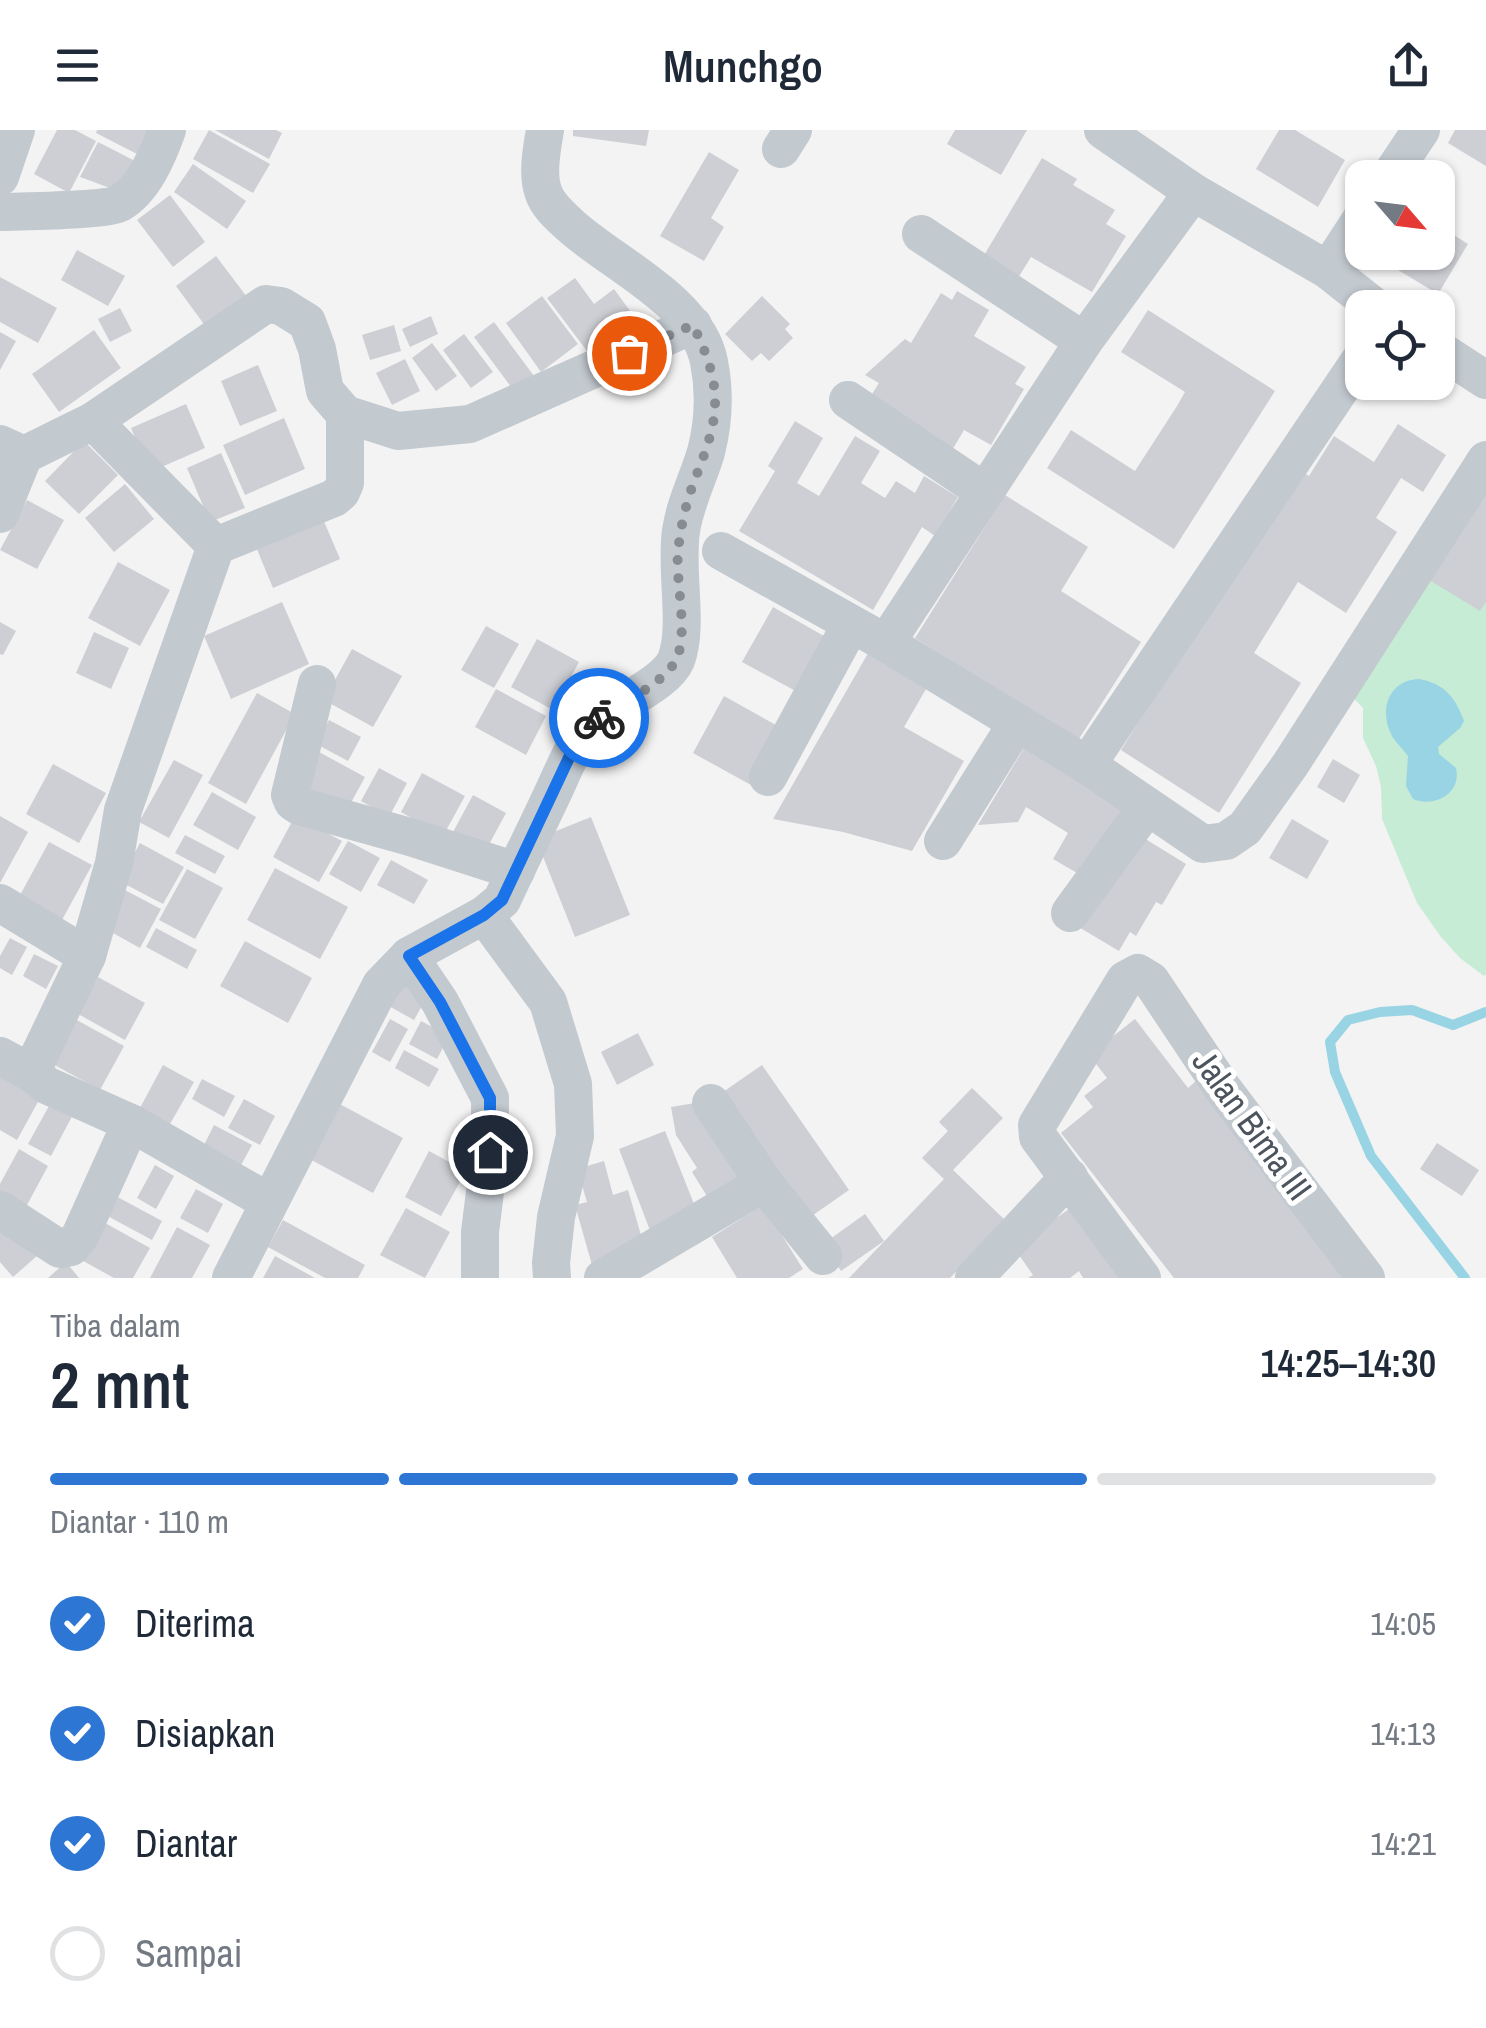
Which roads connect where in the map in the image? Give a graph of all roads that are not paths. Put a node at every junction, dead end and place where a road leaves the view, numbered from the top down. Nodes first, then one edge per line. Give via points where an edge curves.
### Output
1 (16, 130) edge
2 (167, 130) edge
3 (545, 130) edge
4 (1103, 130) edge
5 (1421, 130) edge
6 (1142, 141) edge
7 (1402, 160) edge
8 (0, 177) edge
9 (1192, 192) junction
10 (0, 212) edge
11 (921, 234) dead end
12 (1345, 244) edge
13 (1328, 270) junction
14 (1353, 290) edge
15 (693, 325) junction
16 (1084, 341) junction
17 (1455, 360) edge
18 (1486, 380) edge
19 (1345, 382) edge
20 (848, 400) dead end
21 (345, 414) junction
22 (93, 421) junction
23 (12, 450) edge
24 (1486, 460) edge
25 (985, 492) junction
26 (0, 514) edge
27 (216, 546) junction
28 (721, 550) dead end
29 (852, 624) junction
30 (886, 643) junction
31 (317, 684) dead end
32 (1018, 723) junction
33 (1087, 766) junction
34 (768, 777) dead end
35 (1146, 807) junction
36 (943, 841) dead end
37 (516, 870) junction
38 (0, 903) edge
39 (1070, 913) dead end
40 (484, 915) junction
41 (87, 956) junction
42 (409, 956) junction
43 (0, 1056) edge
44 (35, 1075) junction
45 (712, 1102) dead end
46 (132, 1123) junction
47 (1069, 1178) junction
48 (764, 1183) junction
49 (270, 1202) junction
50 (0, 1210) edge
51 (823, 1256) dead end
52 (230, 1278) edge
53 (480, 1278) edge
54 (552, 1278) edge
55 (603, 1278) edge
56 (974, 1278) edge
57 (1142, 1278) edge
58 (1366, 1278) edge

1 - 8 street
2 - 10 street via 138,187 118,204
3 - 15 street via 542,190 555,212
4 - 6 street
5 - 7 street
6 - 9 street
9 - 13 street
9 - 16 street
11 - 16 street
12 - 13 street
13 - 14 street
15 - 21 street via 470,424 398,431
15 - 37 street via 708,356 715,405 682,525 682,633 675,663 600,717 574,747
16 - 25 street
17 - 18 street
19 - 33 street
20 - 25 street
21 - 22 street via 325,391 307,322 266,304
21 - 27 street via 341,492
22 - 23 street
22 - 27 street
23 - 26 street
24 - 35 street via 1244,828 1226,841 1203,844
25 - 30 street
27 - 41 street via 123,810
28 - 29 street
29 - 30 street
29 - 34 street
30 - 32 street
31 - 37 street via 293,802
32 - 33 street
32 - 36 street
33 - 35 street
35 - 39 street
37 - 40 street via 502,900
38 - 41 street
40 - 42 street
40 - 54 street via 548,1002 573,1084 575,1136 556,1217
41 - 44 street via 34,1064
42 - 49 street via 380,985
42 - 53 street via 490,1098
43 - 44 street
44 - 46 street
45 - 48 street
46 - 49 street
46 - 50 street via 71,1248 60,1248
47 - 56 street
47 - 57 street
47 - 58 street, Jalan Bima III via 1038,1137 1037,1125 1125,980 1138,973 1151,981 1223,1089
48 - 51 street
48 - 55 street
49 - 52 street

